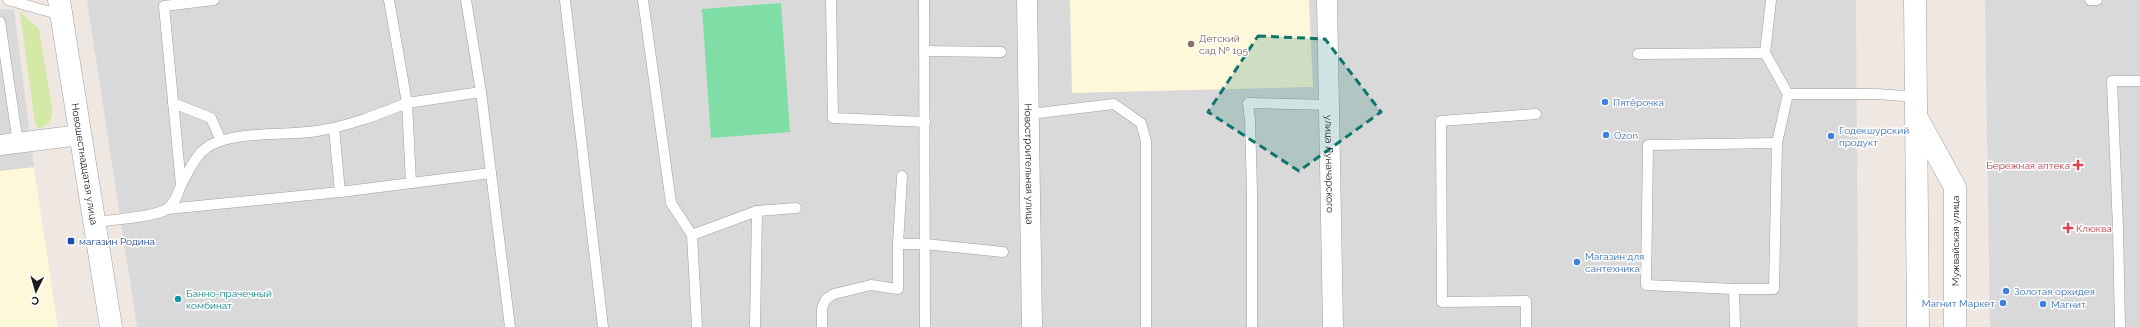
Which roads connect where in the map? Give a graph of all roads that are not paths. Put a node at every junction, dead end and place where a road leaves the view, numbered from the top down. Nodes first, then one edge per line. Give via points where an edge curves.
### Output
1 (8, 0) edge
2 (214, 0) edge
3 (389, 0) edge
4 (466, 0) edge
5 (565, 0) edge
6 (643, 0) edge
7 (831, 0) edge
8 (924, 0) edge
9 (1027, 0) edge
10 (1327, 0) edge
11 (1771, 0) edge
12 (1915, 0) edge
13 (2090, 0) edge
14 (2097, 0) edge
15 (163, 3) edge
16 (60, 7) edge
17 (0, 22) edge
18 (924, 52) junction
19 (1000, 52) dead end
20 (1765, 53) junction
21 (1638, 54) dead end
22 (2140, 81) edge
23 (481, 92) junction
24 (1788, 94) junction
25 (407, 103) junction
26 (173, 104) junction
27 (1330, 105) junction
28 (1916, 107) junction
29 (1030, 114) junction
30 (1536, 114) dead end
31 (925, 122) junction
32 (334, 128) junction
33 (80, 135) junction
34 (221, 141) junction
35 (1777, 143) junction
36 (9, 144) edge
37 (491, 173) junction
38 (902, 176) dead end
39 (411, 183) junction
40 (181, 185) junction
41 (340, 192) junction
42 (796, 208) dead end
43 (167, 209) junction
44 (757, 211) junction
45 (95, 222) junction
46 (692, 235) junction
47 (898, 244) junction
48 (925, 244) junction
49 (1003, 252) dead end
50 (1734, 289) junction
51 (111, 327) edge
52 (510, 327) edge
53 (603, 327) edge
54 (697, 327) edge
55 (755, 327) edge
56 (822, 327) edge
57 (925, 327) edge
58 (1032, 327) edge
59 (1146, 327) edge
60 (1252, 327) edge
61 (1333, 327) edge
62 (1526, 327) edge
63 (1735, 327) edge
64 (1918, 327) edge
65 (1955, 327) edge
66 (2120, 327) edge

1 - 16 lane
2 - 15 lane
3 - 25 lane
4 - 23 lane
5 - 53 lane
6 - 46 lane via 671,202
7 - 31 lane via 833,118
8 - 18 lane
9 - 29 street, Новостроительная улица
10 - 27 street, улица Луначарского
11 - 20 lane
12 - 28 street, Мужвайская улица
13 - 14 lane
15 - 26 lane
16 - 33 street, Новошестнадцатая улица
17 - 36 lane
18 - 19 lane
18 - 31 lane
20 - 21 lane
20 - 24 lane
22 - 66 lane via 2112,81
23 - 25 lane
23 - 37 lane
24 - 28 lane via 1877,94
24 - 35 lane
25 - 32 lane via 359,123
25 - 39 lane
26 - 34 lane via 211,118
26 - 40 lane
27 - 60 lane via 1248,103 1252,192
27 - 61 street, улица Луначарского
28 - 64 street, Мужвайская улица
28 - 65 street, Мужвайская улица via 1955,187
29 - 58 street, Новостроительная улица
29 - 59 lane via 1114,104 1142,123 1146,149
30 - 62 lane via 1441,121 1442,302 1526,302
31 - 48 lane
32 - 34 lane
32 - 41 lane
33 - 36 street
33 - 45 street, Новошестнадцатая улица
34 - 40 lane via 198,155
35 - 50 lane via 1774,289
35 - 50 lane via 1648,145 1646,285
37 - 39 lane
37 - 52 lane
38 - 47 lane
39 - 41 lane
40 - 43 lane
41 - 43 lane
42 - 44 lane
43 - 45 lane via 154,214
44 - 46 lane
44 - 55 lane
45 - 51 street, Новошестнадцатая улица
46 - 54 lane
47 - 48 lane
47 - 56 lane via 898,289 871,285 834,294 826,299 822,308
48 - 49 lane
48 - 57 lane
50 - 63 lane

